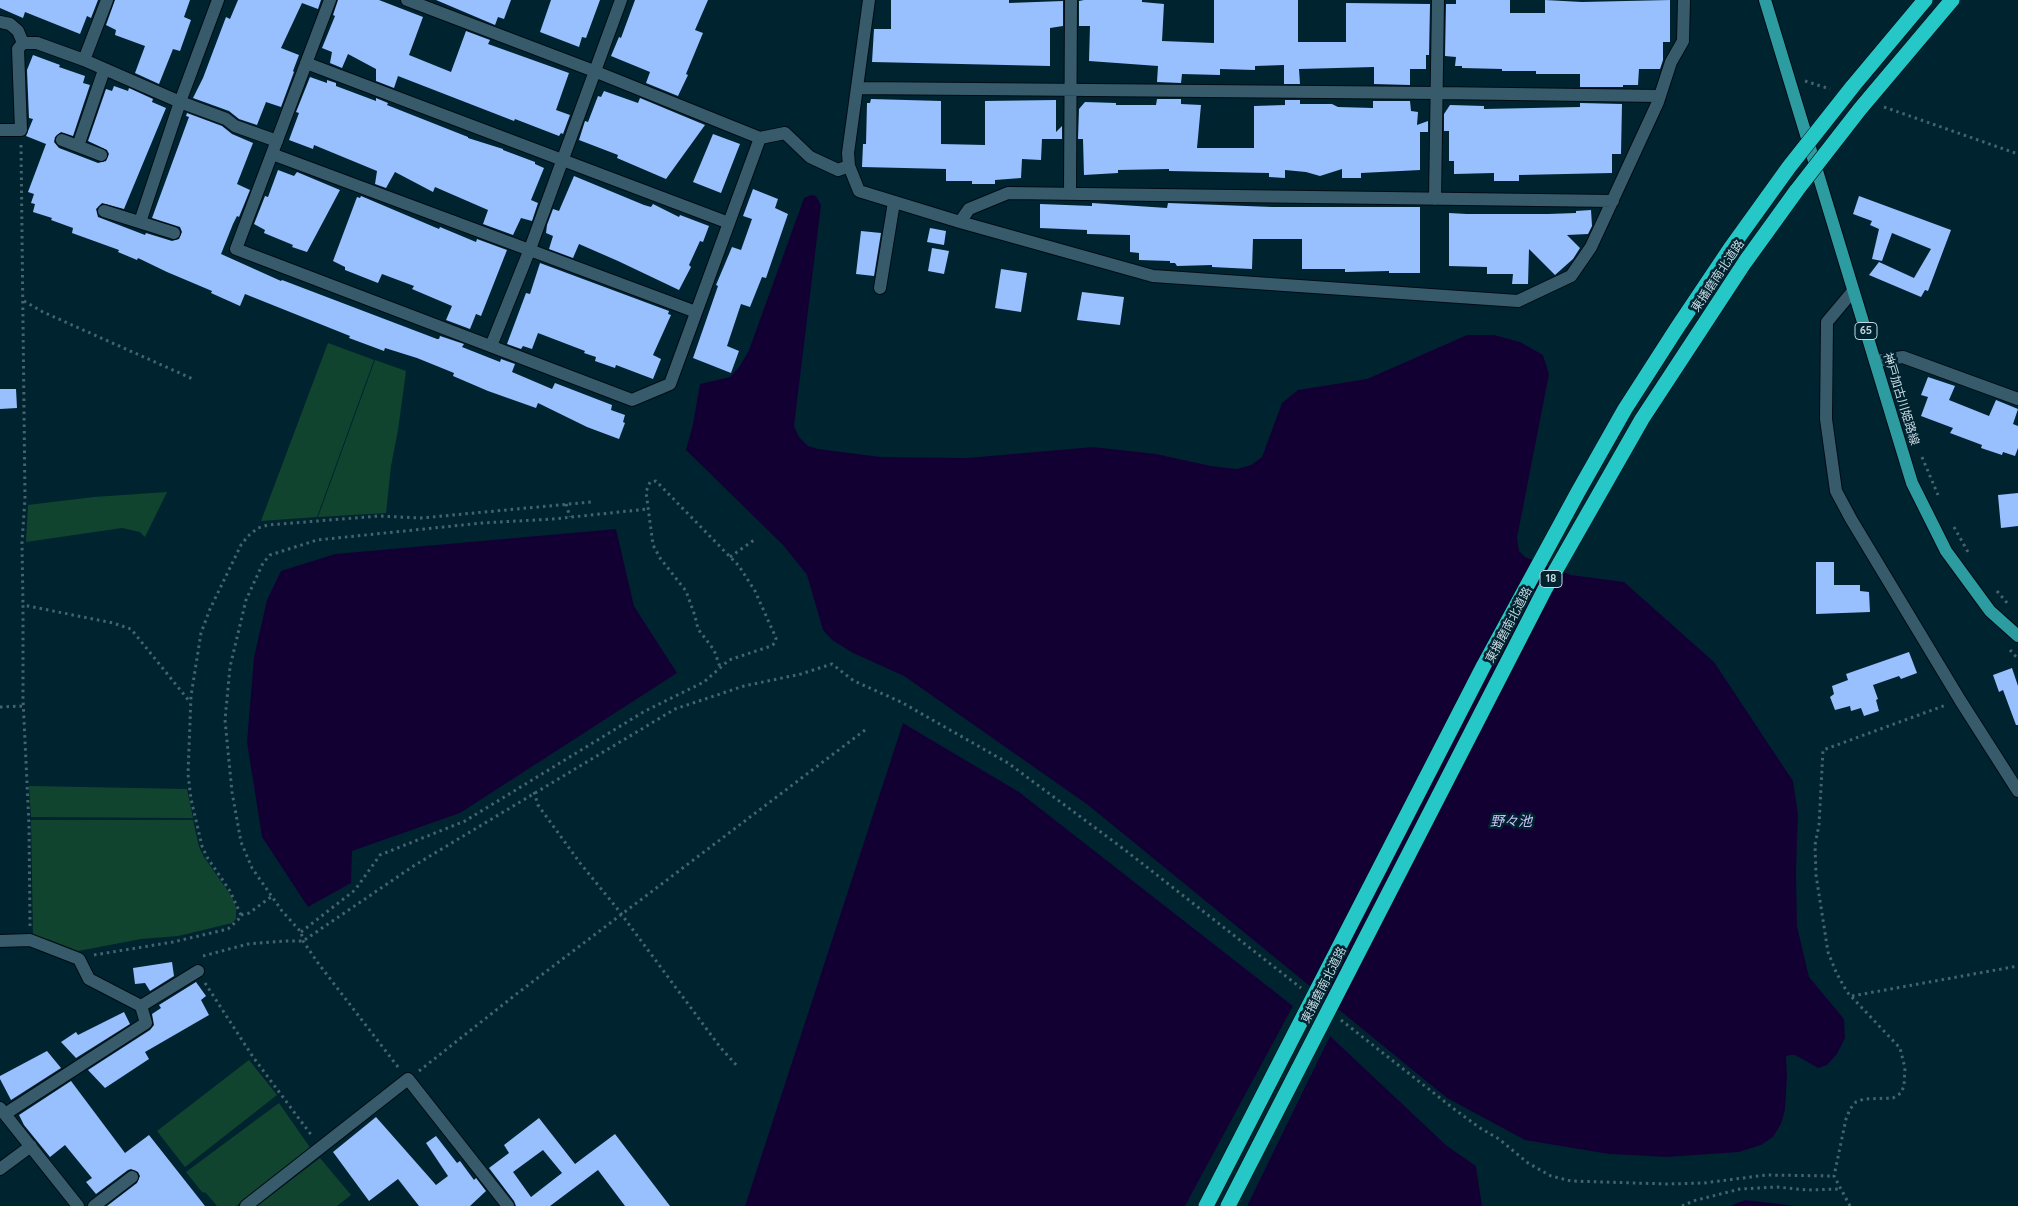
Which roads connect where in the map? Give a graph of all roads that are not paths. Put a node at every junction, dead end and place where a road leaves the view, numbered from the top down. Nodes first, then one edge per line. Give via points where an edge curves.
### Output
1 (107, 0) edge
2 (218, 0) edge
3 (330, 0) edge
4 (407, 0) edge
5 (621, 0) edge
6 (869, 0) edge
7 (1072, 0) edge
8 (1438, 0) edge
9 (1684, 0) edge
10 (1765, 0) edge
11 (1925, 0) edge
12 (1952, 0) edge
13 (0, 22) edge
14 (23, 43) junction
15 (84, 60) junction
16 (306, 63) junction
17 (104, 70) junction
18 (594, 71) junction
19 (858, 88) junction
20 (1072, 91) junction
21 (1438, 93) junction
22 (1659, 96) junction
23 (180, 102) junction
24 (0, 130) edge
25 (760, 138) junction
26 (62, 140) dead end
27 (277, 141) junction
28 (78, 146) junction
29 (272, 154) junction
30 (101, 155) dead end
31 (563, 160) junction
32 (849, 166) junction
33 (1070, 193) junction
34 (1435, 199) junction
35 (1612, 201) junction
36 (894, 202) junction
37 (104, 210) dead end
38 (140, 222) junction
39 (729, 222) junction
40 (960, 222) junction
41 (174, 233) dead end
42 (530, 249) junction
43 (880, 288) dead end
44 (1854, 290) junction
45 (696, 312) junction
46 (491, 346) junction
47 (1875, 361) junction
48 (2018, 398) edge
49 (2018, 636) edge
50 (2018, 791) edge
51 (0, 941) edge
52 (198, 971) road end
53 (141, 1006) junction
54 (2, 1111) edge
55 (31, 1146) junction
56 (0, 1168) edge
57 (132, 1177) dead end
58 (78, 1206) edge
59 (94, 1206) edge
60 (246, 1206) edge
61 (508, 1206) edge
62 (1206, 1206) edge
63 (1228, 1206) edge

1 - 15 street
2 - 23 street
3 - 16 street
4 - 18 street
5 - 18 street
6 - 19 street
7 - 20 street
8 - 21 street
9 - 22 street via 1683,41 1671,62
10 - 44 main road, 神戸加古川姫路線 / 65
11 - 62 highway, 東播磨南北道路 / 18, bridge via 1789,167 1703,289 1626,409 1498,640
12 - 63 highway, 東播磨南北道路 / 18, bridge via 1860,108 1797,190 1734,278 1642,419 1536,606
13 - 14 street via 10,24 18,31
14 - 15 street via 37,42
14 - 24 street via 18,49 21,130
15 - 17 street
16 - 27 street
16 - 31 street
17 - 23 street
17 - 28 street
18 - 25 street
18 - 31 street
19 - 20 street
19 - 32 street
20 - 21 street
20 - 33 street
21 - 22 street
21 - 34 street
22 - 35 street
23 - 27 street
23 - 38 street
25 - 32 street via 786,133 810,157 838,170
25 - 39 street
26 - 28 street
27 - 29 street
28 - 30 street
29 - 42 street
29 - 46 street via 236,249
31 - 39 street
31 - 42 street
32 - 36 street via 859,191
33 - 34 street
33 - 40 street via 1008,193 969,209
34 - 35 street
35 - 40 street via 1591,247 1570,276 1518,301 1152,276
36 - 40 street
36 - 43 street
37 - 38 street
38 - 41 street
39 - 45 street
42 - 45 street
42 - 46 street
44 - 47 main road, 神戸加古川姫路線 / 65
44 - 50 street via 1827,322 1826,419 1836,492
45 - 46 street via 670,384 632,400
47 - 48 street via 1903,358
47 - 49 main road, 神戸加古川姫路線 / 65 via 1912,484 1946,551 1990,611
51 - 53 street via 30,940 79,959 90,979
52 - 53 street
53 - 54 street via 146,1023
54 - 55 street
55 - 56 street
55 - 58 street
57 - 59 street
60 - 61 street via 408,1079

